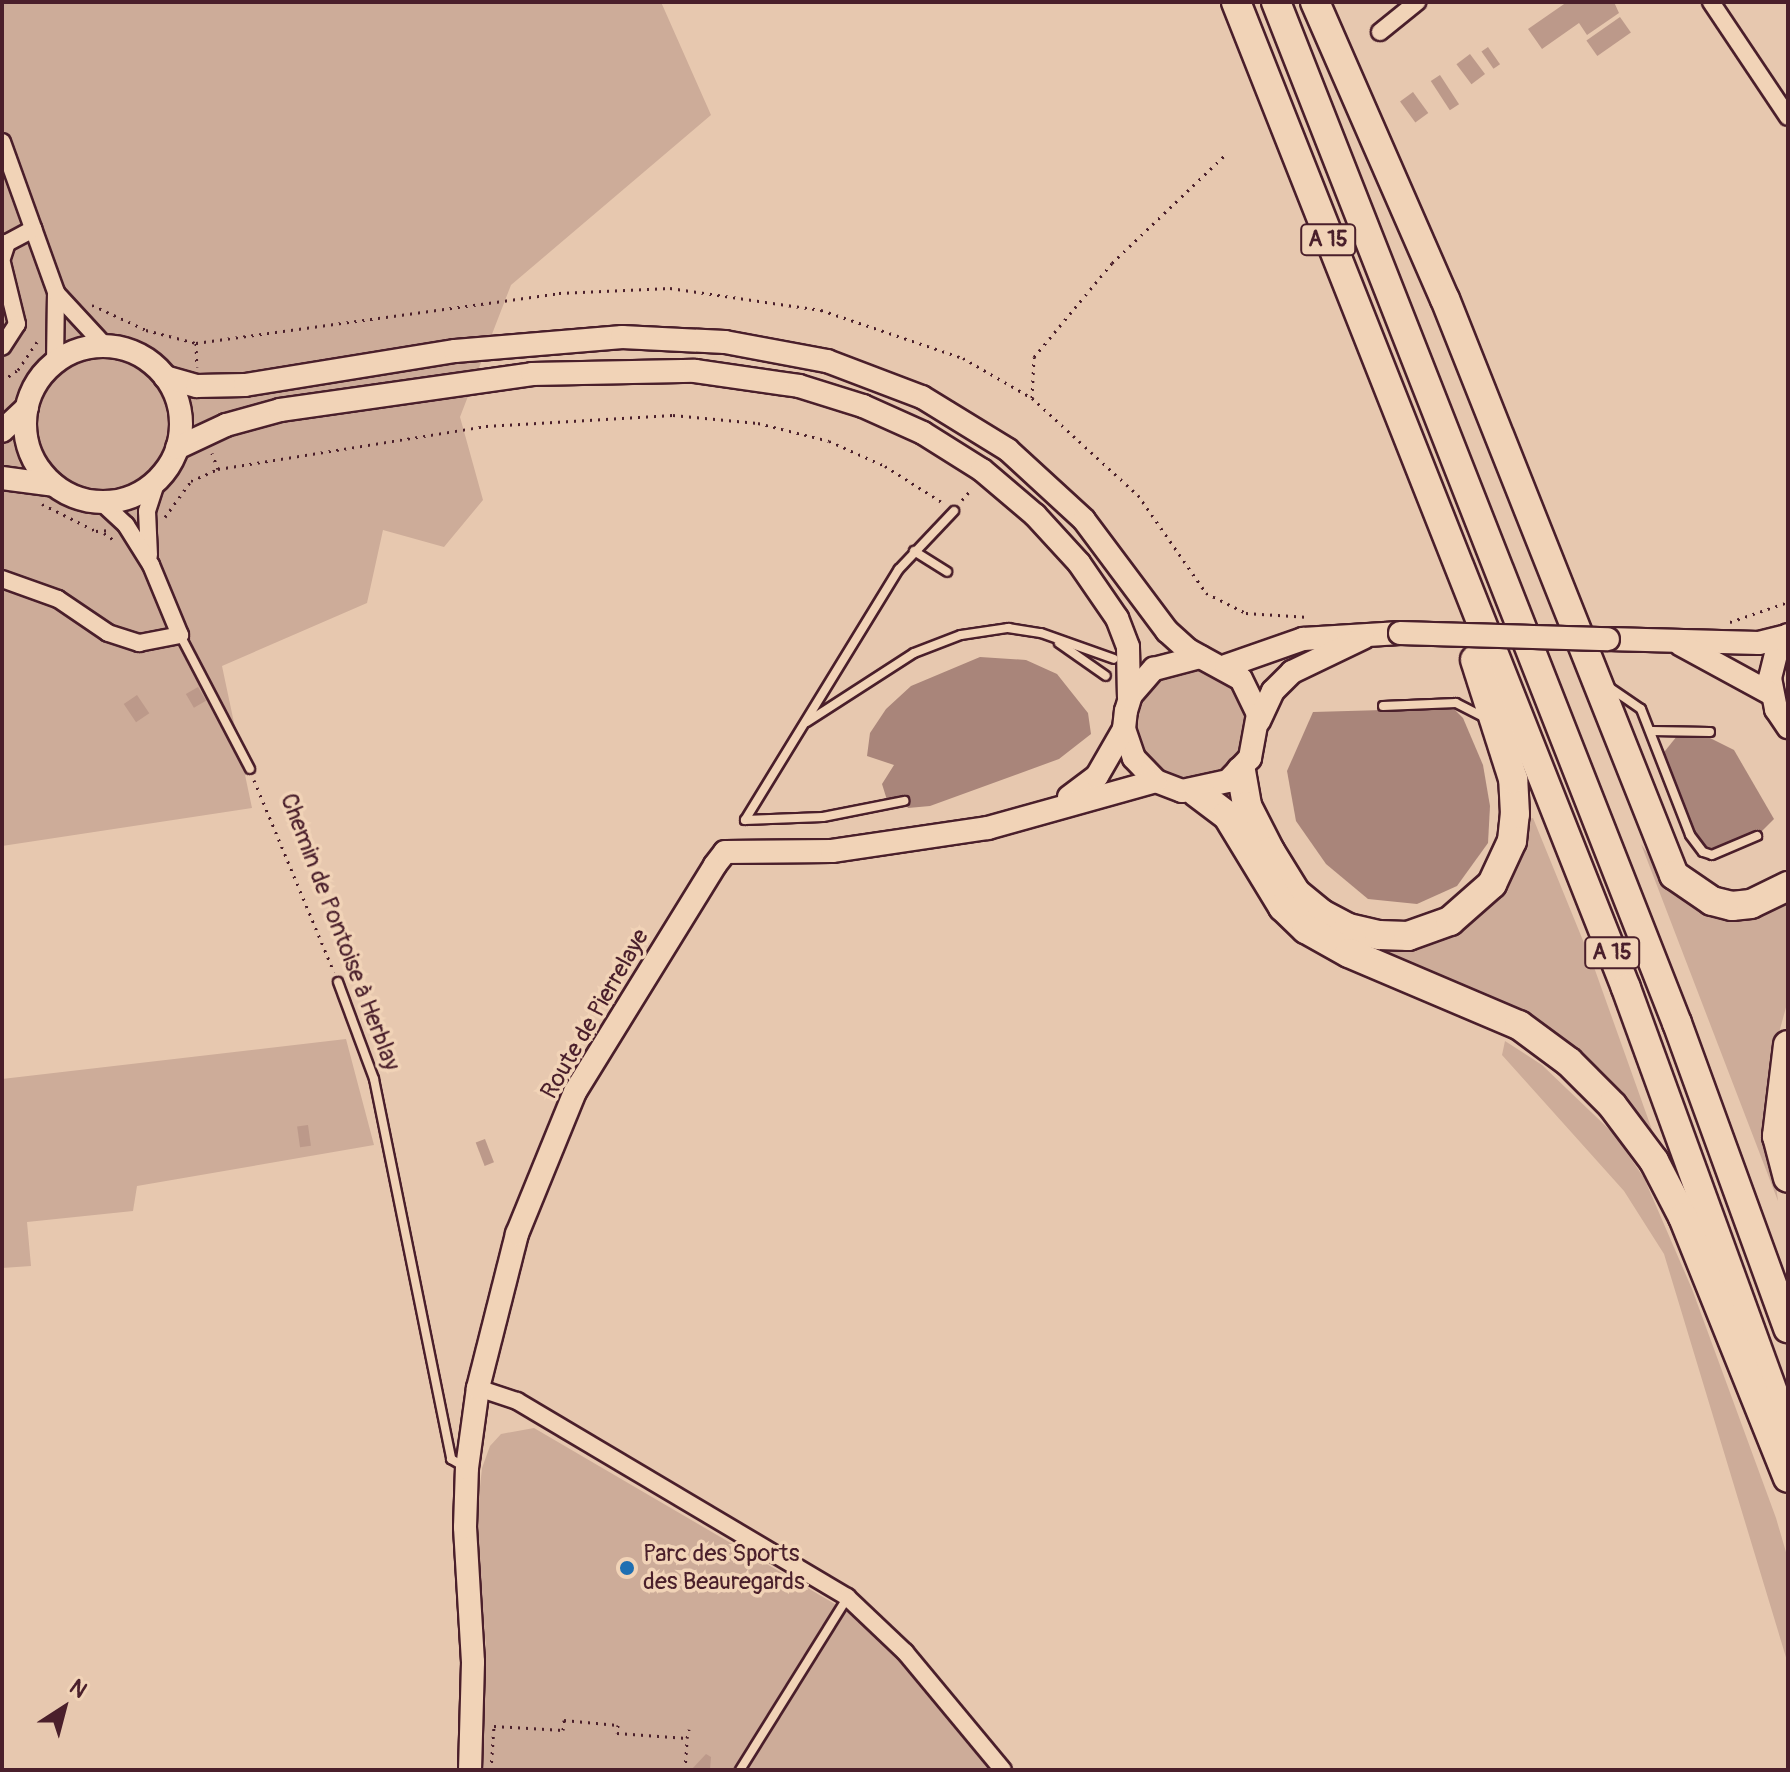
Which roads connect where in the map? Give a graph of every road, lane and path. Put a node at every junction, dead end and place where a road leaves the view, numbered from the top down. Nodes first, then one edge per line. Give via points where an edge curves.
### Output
1 (1236, 2) edge
2 (1276, 2) edge
3 (1315, 2) edge
4 (1417, 2) edge
5 (1711, 2) edge
6 (1380, 32) dead end
7 (1788, 117) edge
8 (2, 142) edge
9 (1226, 154) dead end
10 (33, 229) junction
11 (2, 261) edge
12 (56, 292) junction
13 (75, 317) junction
14 (58, 323) junction
15 (2, 347) edge
16 (106, 347) junction
17 (55, 363) junction
18 (165, 377) junction
19 (2, 381) edge
20 (197, 386) junction
21 (1032, 398) dead end
22 (27, 408) junction
23 (2, 431) edge
24 (205, 433) junction
25 (177, 448) junction
26 (218, 469) junction
27 (2, 478) edge
28 (1422, 478) junction
29 (157, 480) junction
30 (54, 485) junction
31 (33, 501) dead end
32 (101, 502) junction
33 (147, 511) junction
34 (954, 511) joint
35 (121, 520) junction
36 (914, 551) junction
37 (151, 565) junction
38 (947, 572) dead end
39 (2, 579) edge
40 (1041, 633) junction
41 (1371, 634) junction
42 (180, 635) junction
43 (1788, 636) edge
44 (1668, 639) junction
45 (1200, 657) junction
46 (1114, 659) dead end
47 (1226, 666) junction
48 (1106, 676) dead end
49 (1599, 680) junction
50 (1770, 693) junction
51 (1129, 701) junction
52 (1383, 706) dead end
53 (1259, 721) junction
54 (805, 723) junction
55 (1788, 727) edge
56 (1124, 729) junction
57 (1652, 731) junction
58 (1500, 732) junction
59 (1710, 732) dead end
60 (1667, 749) dead end
61 (250, 769) joint
62 (1241, 771) junction
63 (1156, 781) junction
64 (1196, 792) junction
65 (904, 801) dead end
66 (1047, 810) junction
67 (1757, 836) dead end
68 (1788, 886) edge
69 (338, 982) joint
70 (1788, 1045) edge
71 (1788, 1178) edge
72 (1788, 1328) edge
73 (478, 1388) junction
74 (1788, 1434) edge
75 (467, 1468) junction
76 (1788, 1478) edge
77 (847, 1597) junction
78 (689, 1729) dead end
79 (687, 1738) junction
80 (470, 1770) edge
81 (491, 1770) edge
82 (685, 1770) edge
83 (740, 1770) edge
84 (1003, 1770) edge

1 - 28 highway, A 15
2 - 72 highway, A 15 via 1677,1023
3 - 49 highway via 1445,299
4 - 6 street
5 - 7 street
8 - 10 street
9 - 21 path via 1112,263 1034,357
10 - 11 street via 7,243
10 - 12 street
11 - 15 street via 17,324
12 - 13 street
12 - 14 street
13 - 16 street
13 - 20 path via 91,305 146,330 196,343
14 - 17 street
14 - 19 path via 43,324 33,350
16 - 17 main road via 79,350
16 - 18 main road via 139,356
17 - 22 main road via 37,383
18 - 20 main road
18 - 25 main road via 178,404
20 - 45 main road via 245,385 455,351 589,339 725,342 827,361 932,402 1035,471 1099,538 1167,631
22 - 23 main road
22 - 30 main road via 30,450
24 - 25 main road
24 - 26 path
24 - 51 main road via 305,406 494,378 595,370 731,374 832,395 894,418 943,445 1035,515 1079,563 1117,618 1128,647
25 - 29 main road
26 - 33 path via 191,481 165,518 151,517
26 - 34 path via 486,426 673,415 758,423 829,441 885,466
27 - 30 main road
28 - 58 highway via 1418,515
28 - 74 highway, A 15 via 1626,988
29 - 32 main road via 126,499
29 - 33 street
30 - 32 main road
31 - 35 path via 104,533
32 - 35 street
33 - 37 street
34 - 36 lane
35 - 37 street
36 - 38 lane
36 - 54 lane
37 - 42 street
39 - 42 street via 58,599 108,633 139,643
40 - 46 lane
40 - 48 lane
40 - 54 lane via 1008,628 961,635 867,680
41 - 44 main road, bridge
41 - 47 main road via 1303,639
41 - 53 main road via 1292,672 1273,691
42 - 61 lane
43 - 44 main road via 1759,643
43 - 50 main road via 1772,664
44 - 50 main road
45 - 47 main road
45 - 51 main road via 1154,669
47 - 53 main road via 1252,695
49 - 57 lane via 1635,701
49 - 68 highway via 1674,875 1712,901 1732,906 1751,904
50 - 55 main road
51 - 56 main road
52 - 58 lane via 1464,705
53 - 62 main road via 1256,744
54 - 65 lane via 745,820 823,817
56 - 63 main road via 1134,758
56 - 66 main road, Route de Pierrelaye via 1097,776
57 - 59 lane
57 - 60 lane
57 - 67 lane via 1690,835 1703,852 1712,855
58 - 62 highway via 1515,814 1504,864 1466,909 1408,936 1348,928 1296,893 1247,806
61 - 69 path, Chemin de Pontoise à Herblay
62 - 64 main road
63 - 64 main road
63 - 66 main road, Route de Pierrelaye
64 - 76 highway via 1227,815 1283,907 1306,929 1349,953 1519,1025 1569,1062 1612,1105 1654,1161 1683,1217
66 - 73 main road, Route de Pierrelaye via 988,828 832,851 725,852 575,1092 517,1234
69 - 75 lane, Chemin de Pontoise à Herblay via 374,1079 451,1459
70 - 71 highway via 1777,1136
73 - 75 main road, Route de Pierrelaye
73 - 77 street via 517,1401
75 - 80 main road, Route de Pierrelaye via 473,1662
77 - 83 lane
77 - 84 street via 905,1652
78 - 79 path
79 - 81 path via 617,1733 618,1725 564,1720 563,1730 494,1726
79 - 82 path

